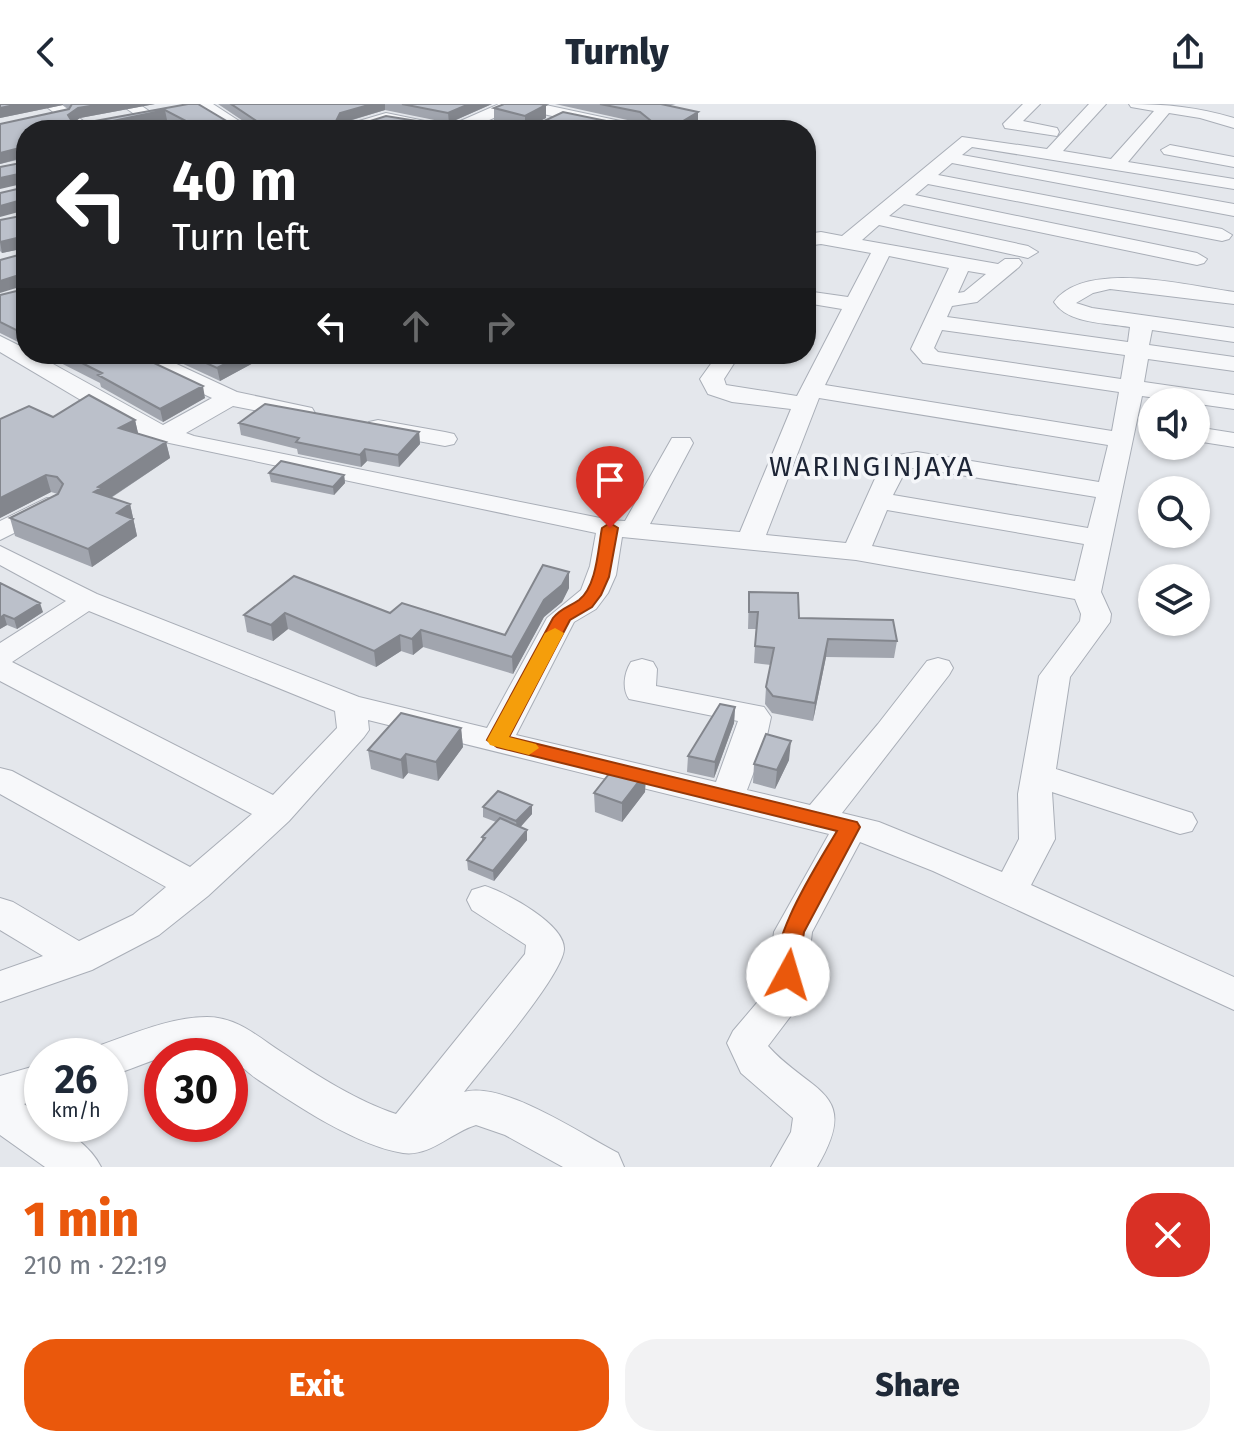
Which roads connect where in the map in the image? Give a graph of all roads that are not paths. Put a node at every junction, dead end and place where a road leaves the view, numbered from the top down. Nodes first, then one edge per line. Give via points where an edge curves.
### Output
1 (128, 104) edge
2 (512, 104) edge
3 (519, 104) edge
4 (1032, 104) edge
5 (1098, 104) edge
6 (1137, 104) edge
7 (197, 106) edge
8 (1166, 107) junction
9 (58, 109) edge
10 (610, 109) edge
11 (143, 114) junction
12 (589, 118) junction
13 (38, 119) edge
14 (79, 120) edge
15 (117, 120) edge
16 (152, 120) edge
17 (225, 120) edge
18 (474, 120) edge
19 (596, 120) edge
20 (1234, 123) edge
21 (1068, 135) junction
22 (1170, 150) dead end
23 (1052, 153) junction
24 (946, 157) junction
25 (1234, 162) edge
26 (1116, 164) junction
27 (922, 177) junction
28 (1234, 184) edge
29 (899, 197) junction
30 (1234, 210) edge
31 (875, 219) junction
32 (1228, 230) edge
33 (816, 239) edge
34 (1041, 241) junction
35 (846, 243) junction
36 (882, 251) junction
37 (961, 264) junction
38 (1001, 271) junction
39 (816, 298) edge
40 (1234, 298) edge
41 (944, 301) junction
42 (853, 304) junction
43 (935, 322) junction
44 (1142, 322) junction
45 (1234, 335) edge
46 (1138, 351) junction
47 (36, 364) edge
48 (158, 364) edge
49 (722, 364) edge
50 (1234, 364) edge
51 (1132, 389) junction
52 (808, 397) junction
53 (230, 398) junction
54 (1234, 402) edge
55 (328, 417) edge
56 (357, 423) edge
57 (1133, 430) edge
58 (164, 435) junction
59 (1210, 436) edge
60 (445, 439) dead end
61 (1234, 440) edge
62 (681, 443) dead end
63 (1110, 492) junction
64 (877, 500) junction
65 (52, 503) edge
66 (621, 529) junction
67 (0, 532) edge
68 (1098, 538) junction
69 (750, 541) junction
70 (856, 552) junction
71 (0, 554) edge
72 (1087, 592) junction
73 (80, 604) junction
74 (0, 656) edge
75 (0, 668) edge
76 (938, 668) dead end
77 (642, 669) dead end
78 (350, 705) junction
79 (497, 740) junction
80 (1040, 776) junction
81 (0, 779) edge
82 (727, 796) junction
83 (277, 812) junction
84 (834, 822) junction
85 (1180, 822) dead end
86 (195, 886) junction
87 (1010, 890) junction
88 (485, 900) dead end
89 (0, 912) edge
90 (78, 959) junction
91 (0, 987) edge
92 (1234, 994) edge
93 (128, 1054) edge
94 (24, 1087) edge
95 (0, 1094) edge
96 (0, 1111) edge
97 (405, 1135) junction
98 (588, 1164) edge
99 (79, 1167) edge
100 (793, 1167) edge

1 - 11 street
2 - 18 street
3 - 12 street
4 - 21 street via 1011,124
5 - 21 street
6 - 8 street
7 - 11 street
7 - 17 street
8 - 20 street
8 - 26 street
9 - 13 street
9 - 14 street
10 - 12 street
11 - 15 street
11 - 16 street
12 - 19 street
21 - 23 street
22 - 25 street
23 - 24 street via 973,140
23 - 26 street
24 - 27 street
24 - 30 street
26 - 28 street
27 - 29 street
27 - 32 street
29 - 31 street
29 - 34 street
31 - 34 street
31 - 35 street
32 - 34 street via 1187,267
33 - 35 street
34 - 38 street
35 - 36 street
36 - 37 street
36 - 42 street
37 - 38 street
37 - 41 street
38 - 41 street via 970,298
39 - 42 street
40 - 44 street via 1110,283 1065,302 1077,311
41 - 43 street
42 - 52 street
43 - 46 street
43 - 51 street via 922,349 931,358
44 - 45 street
44 - 46 street
46 - 50 street
46 - 51 street
47 - 58 street
48 - 53 street
49 - 52 street via 712,379 716,389 732,395
51 - 54 street
51 - 57 street
52 - 57 street
52 - 69 street
53 - 55 street
53 - 58 street
56 - 60 street
57 - 63 street
58 - 66 street
59 - 61 street
62 - 66 street
63 - 64 street via 908,459 891,468
63 - 68 street
64 - 68 street
64 - 70 street
65 - 67 street
66 - 69 street
66 - 79 street via 592,595 562,618
68 - 72 street
69 - 70 street
70 - 72 street
71 - 73 street
72 - 80 street via 1095,622 1055,676
73 - 74 street
73 - 78 street via 260,687 303,686
75 - 83 street
76 - 84 street
77 - 82 street via 644,694 753,714 750,740
78 - 79 street
78 - 83 street via 353,730
79 - 82 street
80 - 85 street
80 - 87 street via 1035,794 1037,839
81 - 86 street
82 - 84 street
83 - 86 street
84 - 87 street
84 - 100 street via 793,932 779,1005 746,1048 815,1115 812,1136
86 - 90 street via 146,925
87 - 92 street
88 - 97 street via 541,936 546,952
89 - 90 street
90 - 91 street
93 - 97 street via 189,1036 224,1036 309,1089
94 - 95 street
96 - 99 street
97 - 98 street via 483,1108 535,1130

